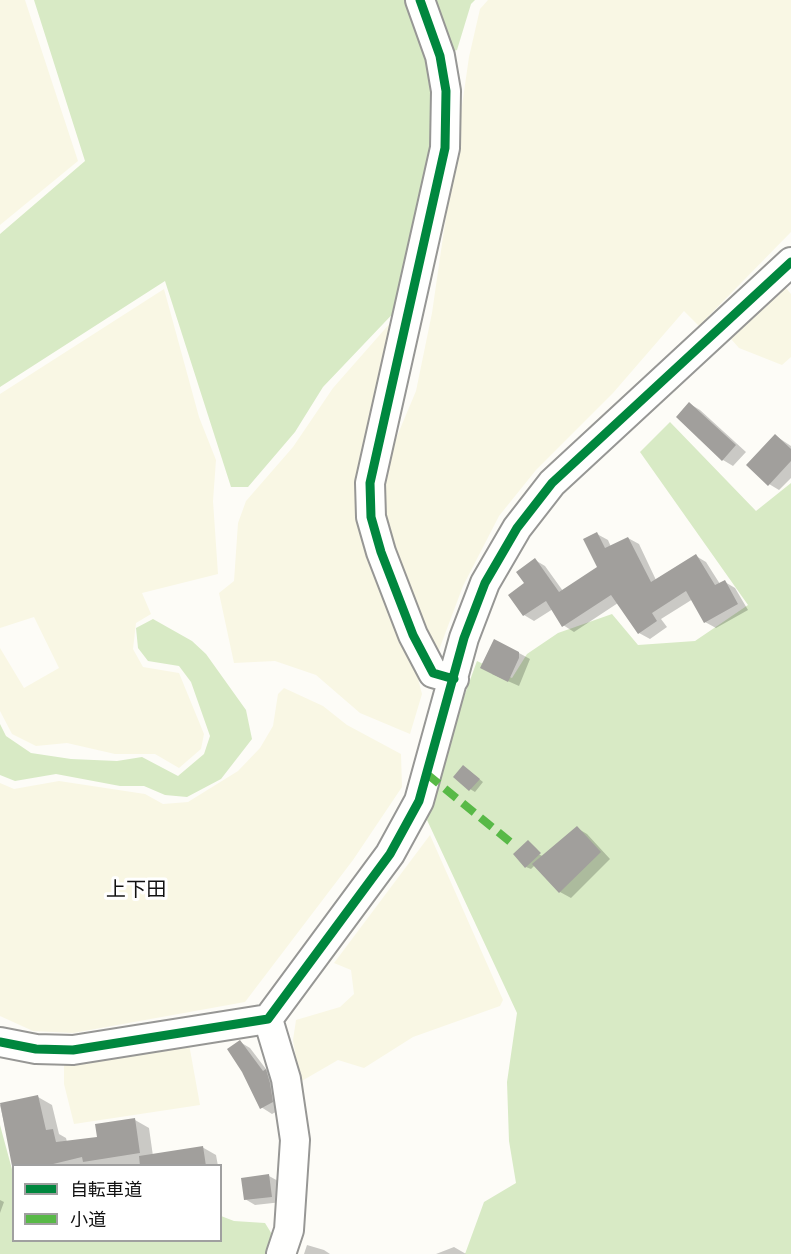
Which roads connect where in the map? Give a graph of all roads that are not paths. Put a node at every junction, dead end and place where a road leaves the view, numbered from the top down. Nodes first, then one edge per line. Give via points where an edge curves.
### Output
1 (420, 0) edge
2 (791, 262) edge
3 (454, 679) junction
4 (268, 1019) junction
5 (0, 1042) edge
6 (281, 1254) edge

1 - 3 street via 440,56 446,91 445,148 370,483 371,517 413,635 434,674
2 - 3 street via 552,483 517,528 485,583 464,638
3 - 4 street via 419,801 390,854
4 - 5 street via 74,1050 36,1049
4 - 6 street via 286,1079 295,1140 289,1230

